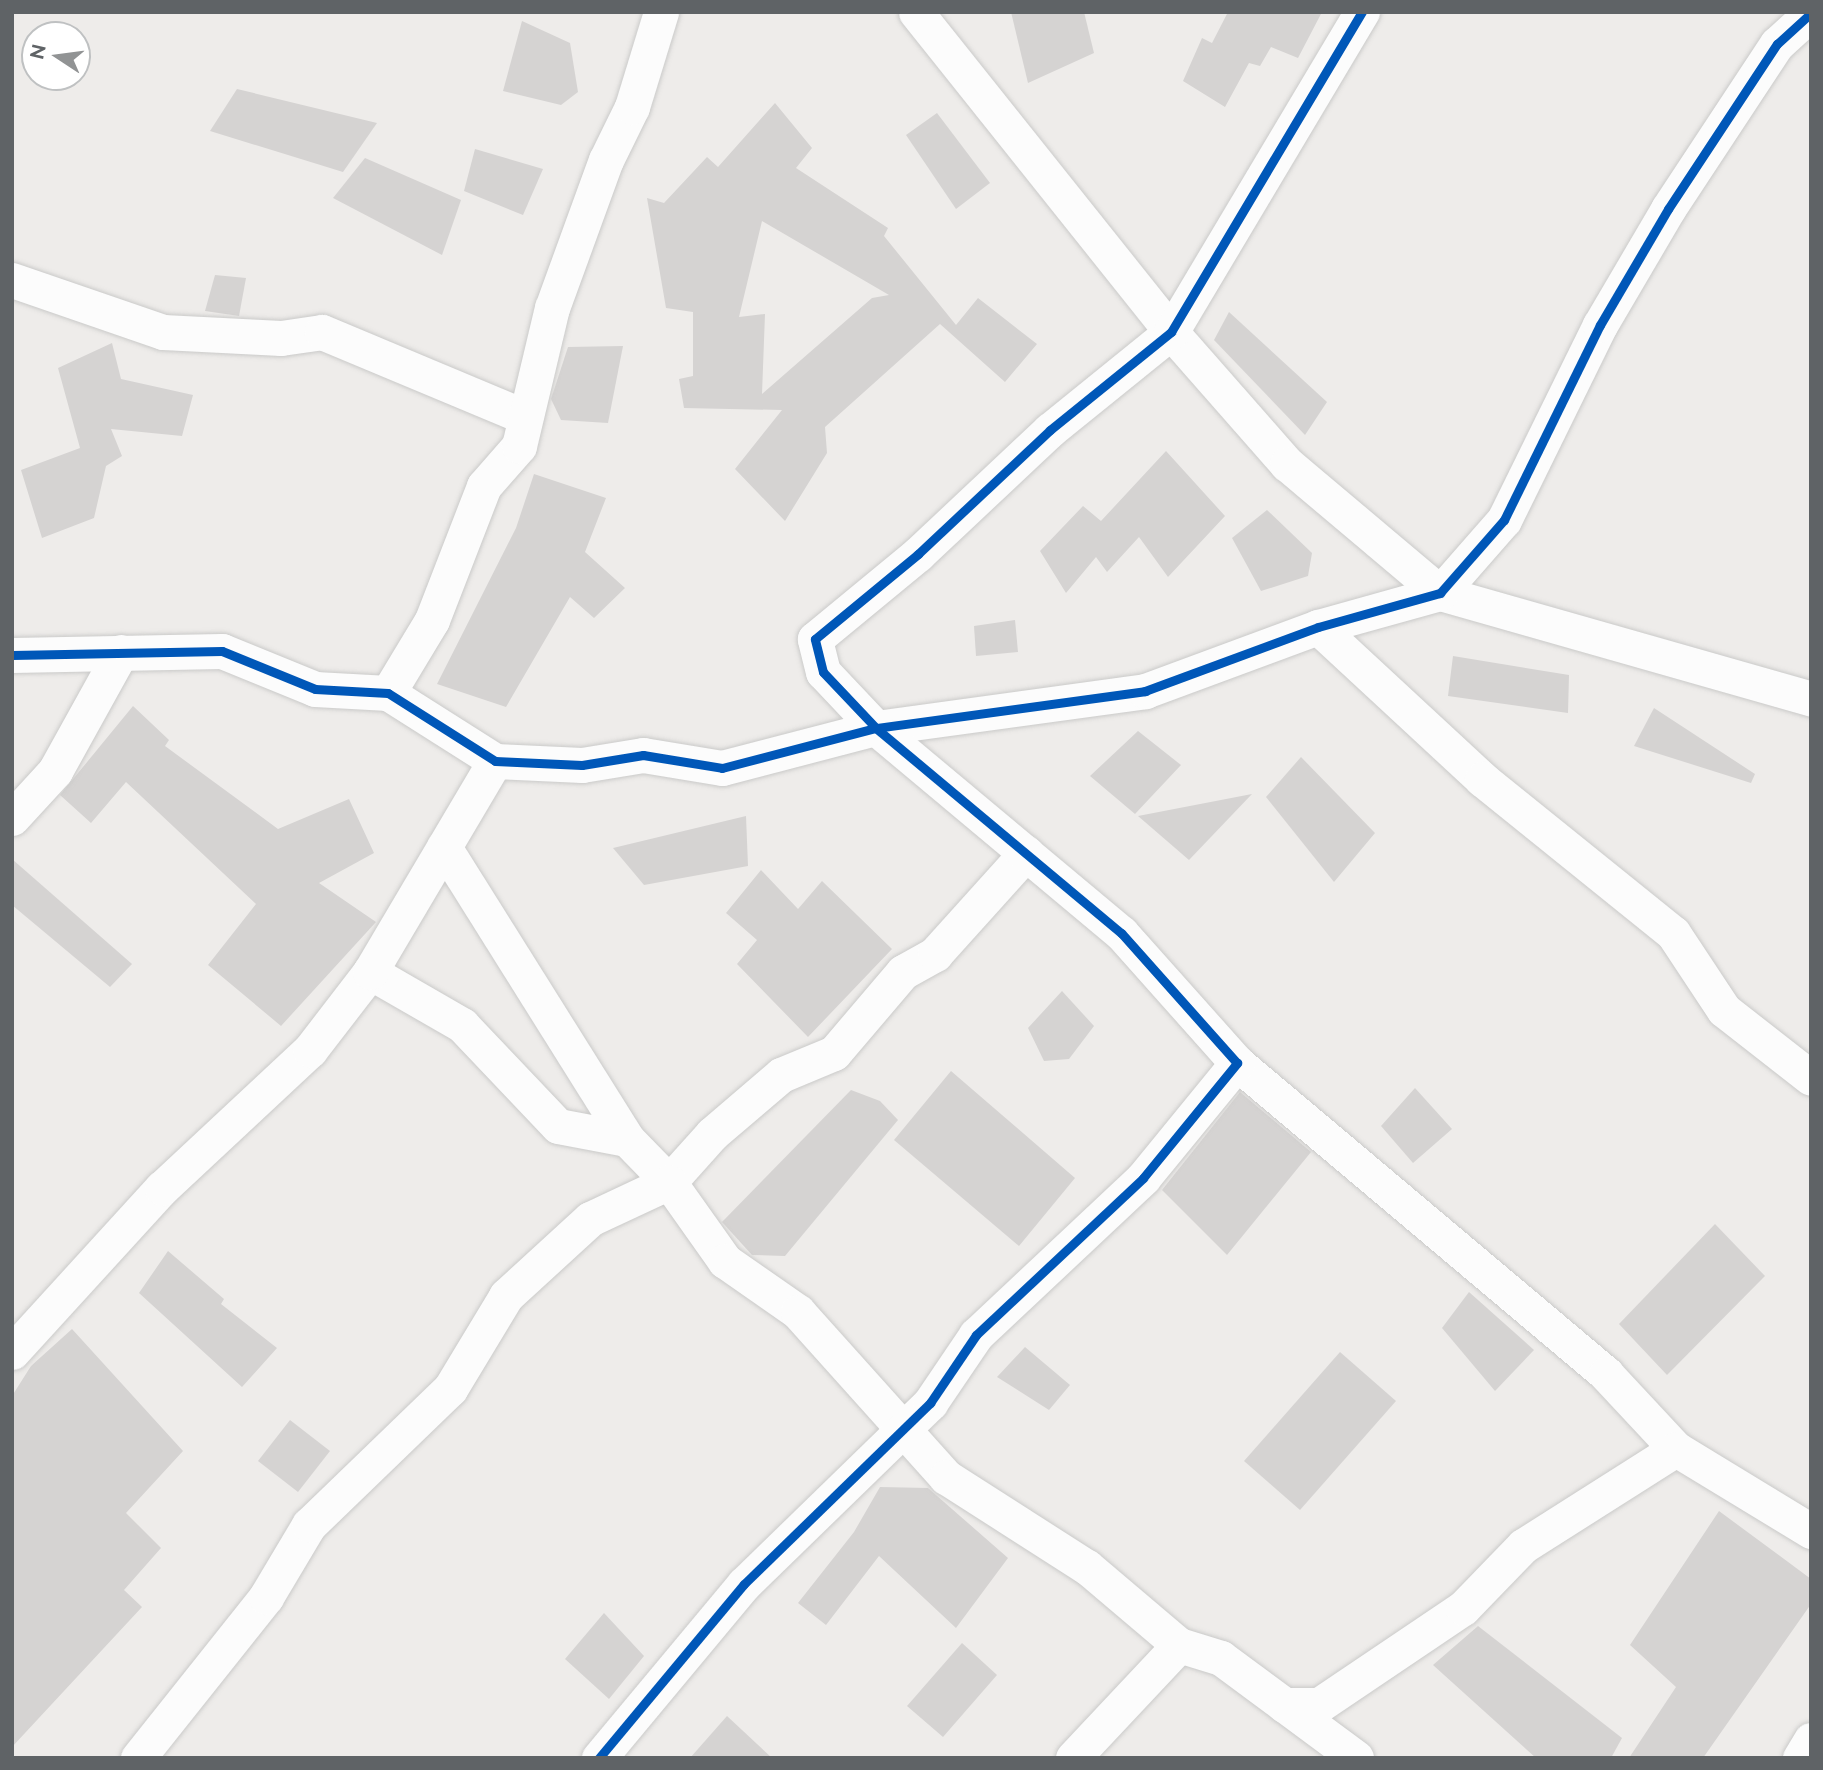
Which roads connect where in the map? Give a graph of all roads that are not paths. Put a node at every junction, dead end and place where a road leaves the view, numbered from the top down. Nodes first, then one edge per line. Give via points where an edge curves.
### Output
1 (662, 12) edge
2 (916, 12) edge
3 (1362, 12) edge
4 (1811, 13) edge
5 (12, 280) edge
6 (1171, 332) junction
7 (525, 417) junction
8 (1440, 593) junction
9 (1318, 627) junction
10 (121, 652) junction
11 (12, 655) edge
12 (388, 693) junction
13 (1811, 699) edge
14 (876, 728) junction
15 (495, 761) junction
16 (12, 818) edge
17 (444, 848) junction
18 (1026, 853) junction
19 (370, 972) junction
20 (1237, 1063) junction
21 (1811, 1078) edge
22 (627, 1139) junction
23 (669, 1182) junction
24 (12, 1352) edge
25 (903, 1428) junction
26 (1676, 1449) junction
27 (1811, 1531) edge
28 (1179, 1645) junction
29 (1284, 1705) junction
30 (1811, 1740) edge
31 (138, 1758) edge
32 (599, 1758) edge
33 (1073, 1758) edge
34 (1356, 1758) edge
35 (1800, 1758) edge

1 - 7 street via 632,107 606,160 552,308
2 - 6 street
3 - 6 street
4 - 8 street via 1777,44 1668,209 1593,337 1504,520
5 - 7 street via 163,332 281,338 322,332
6 - 8 street via 1287,464
6 - 14 street via 1050,430 918,554 815,639 823,672
7 - 12 street via 519,446 484,486 432,620
8 - 9 street
8 - 13 street
9 - 14 street via 1145,691
9 - 21 street via 1472,771 1673,933 1724,1010
10 - 11 street
10 - 12 street via 222,651 315,689
10 - 16 street via 55,771
12 - 15 street
14 - 15 street via 722,768 643,755 582,765
14 - 18 street
15 - 17 street
17 - 19 street
17 - 22 street
18 - 20 street via 1121,933
18 - 23 street via 934,954 903,972 834,1053 781,1075 712,1134
19 - 22 street via 463,1025 558,1126
19 - 24 street via 310,1050 162,1188
20 - 25 street via 1143,1178 976,1335 930,1403
20 - 26 street via 1606,1374
22 - 23 street
23 - 25 street via 725,1261 797,1312
23 - 31 street via 590,1219 506,1296 450,1389 309,1525 265,1597
25 - 28 street via 946,1477 1087,1567
25 - 32 street via 842,1493 744,1584
26 - 27 street
26 - 29 street via 1523,1546 1463,1608 1319,1705
28 - 29 street via 1221,1658
28 - 33 street
29 - 34 street
30 - 35 street

